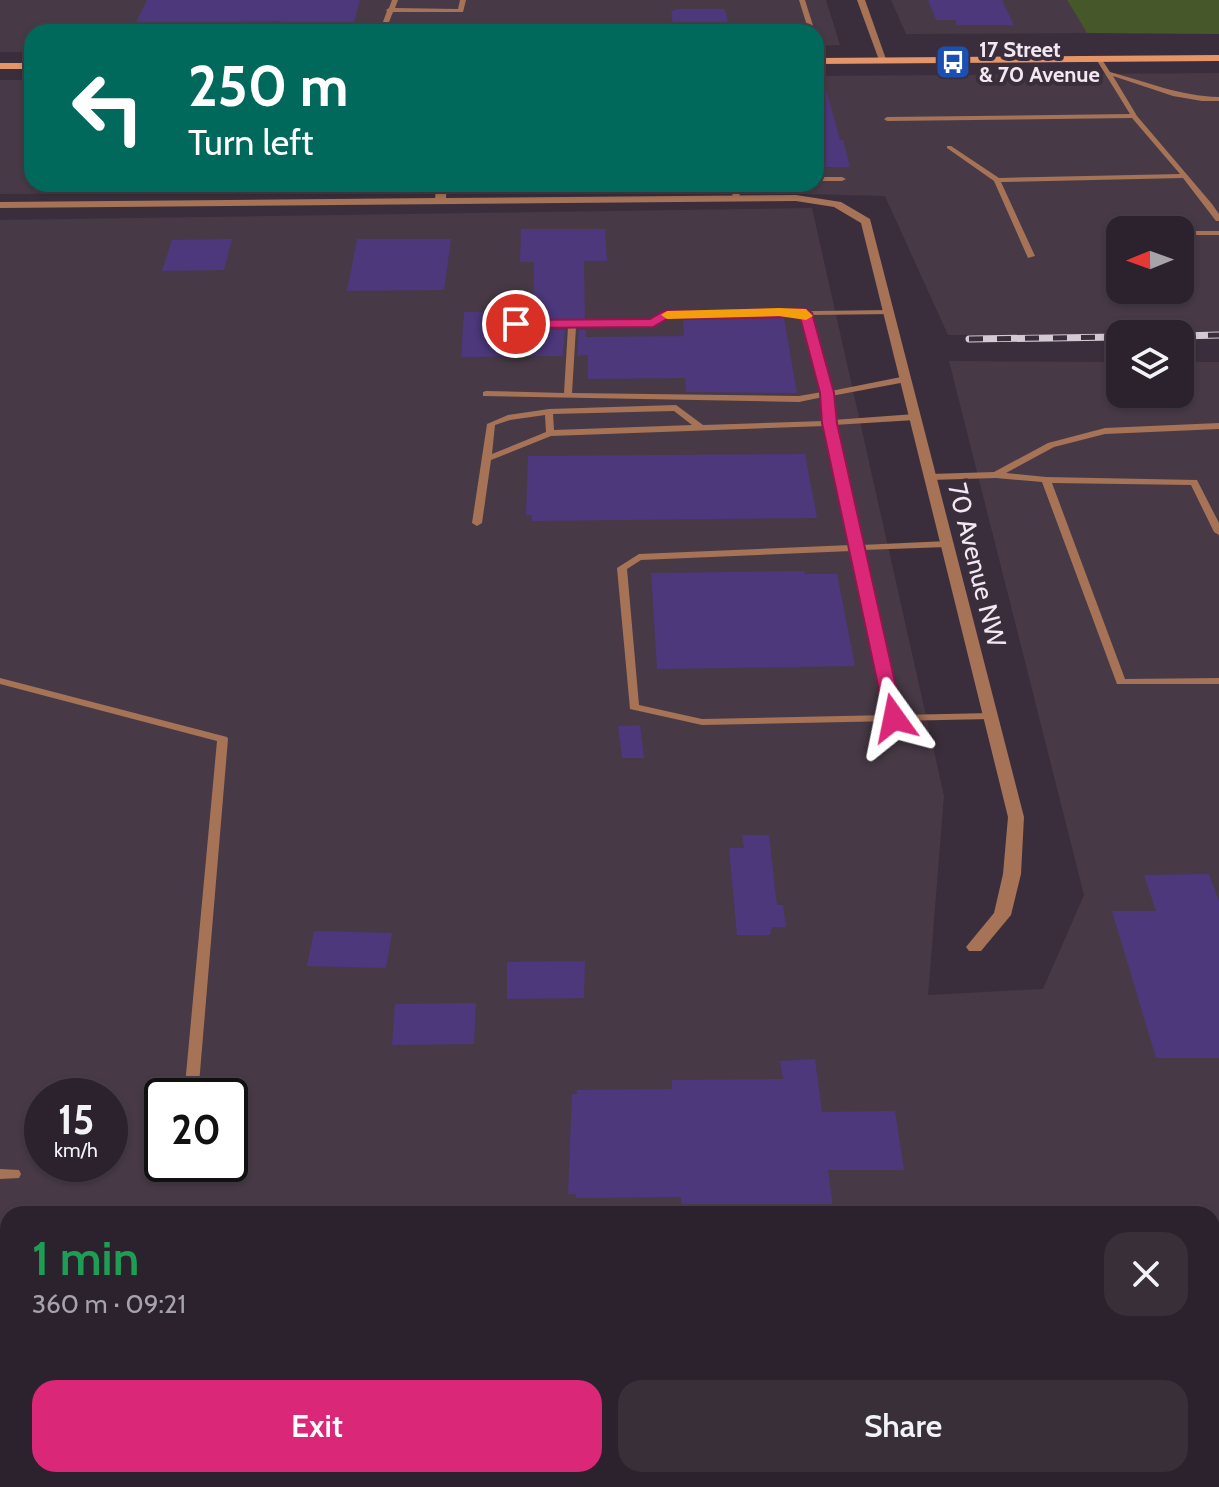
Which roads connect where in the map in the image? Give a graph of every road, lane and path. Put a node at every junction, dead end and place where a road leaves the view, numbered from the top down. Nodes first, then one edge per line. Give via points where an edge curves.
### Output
1 (395, 0) edge
2 (463, 0) edge
3 (802, 0) edge
4 (861, 0) edge
5 (389, 10) junction
6 (385, 24) edge
7 (810, 24) edge
8 (1219, 58) edge
9 (1099, 59) junction
10 (884, 60) junction
11 (824, 61) edge
12 (0, 66) edge
13 (24, 66) edge
14 (1107, 73) junction
15 (1219, 99) edge
16 (1134, 116) junction
17 (887, 119) dead end
18 (949, 147) dead end
19 (1183, 176) junction
20 (824, 179) edge
21 (842, 179) dead end
22 (997, 180) junction
23 (441, 192) edge
24 (736, 192) edge
25 (737, 199) junction
26 (440, 202) junction
27 (0, 205) edge
28 (1219, 219) edge
29 (1194, 233) edge
30 (1219, 233) edge
31 (1031, 256) dead end
32 (889, 312) junction
33 (806, 313) junction
34 (516, 324) dead end
35 (572, 325) junction
36 (906, 379) junction
37 (827, 393) junction
38 (486, 394) dead end
39 (568, 396) junction
40 (549, 412) junction
41 (915, 417) junction
42 (829, 423) junction
43 (1219, 426) edge
44 (701, 428) junction
45 (550, 433) junction
46 (487, 459) junction
47 (996, 475) junction
48 (930, 477) junction
49 (1046, 480) junction
50 (477, 523) dead end
51 (1219, 532) edge
52 (947, 544) junction
53 (857, 548) junction
54 (0, 681) edge
55 (1219, 681) edge
56 (991, 716) junction
57 (894, 718) junction
58 (975, 947) dead end
59 (193, 1078) edge

1 - 5 lane
2 - 5 lane via 461,11
3 - 7 lane
4 - 10 street
5 - 6 lane
8 - 9 main road
9 - 10 main road
9 - 14 lane
10 - 11 main road
12 - 13 main road
14 - 15 lane via 1163,93
14 - 16 lane
16 - 17 lane
16 - 19 lane
18 - 22 lane
19 - 22 lane
19 - 28 lane
20 - 21 lane
22 - 31 lane
23 - 26 street
24 - 25 lane
25 - 26 street
25 - 32 street, 70 Avenue NW via 837,204 866,221
26 - 27 street
29 - 30 lane
32 - 33 lane
32 - 36 street, 70 Avenue NW
33 - 35 lane via 664,315 653,323
33 - 37 lane
34 - 35 lane
35 - 39 lane
36 - 37 lane
36 - 41 street, 70 Avenue NW
37 - 39 lane via 799,399
37 - 42 lane
38 - 39 lane
40 - 44 lane via 676,408
40 - 45 lane
40 - 46 lane via 491,424
41 - 42 lane
41 - 48 street, 70 Avenue NW
42 - 44 lane
42 - 53 lane
43 - 47 lane via 1105,431 1051,445
44 - 45 lane
45 - 46 lane
46 - 50 lane
47 - 48 lane
47 - 49 lane
48 - 52 street, 70 Avenue NW
49 - 51 lane via 1194,482
49 - 55 lane via 1121,682
52 - 53 lane
52 - 56 street, 70 Avenue NW
53 - 57 lane
53 - 57 lane via 639,557 622,568 634,707 702,722
54 - 59 lane via 223,739
56 - 57 lane
56 - 58 street, 70 Avenue NW via 1016,817 1012,874 1002,915

